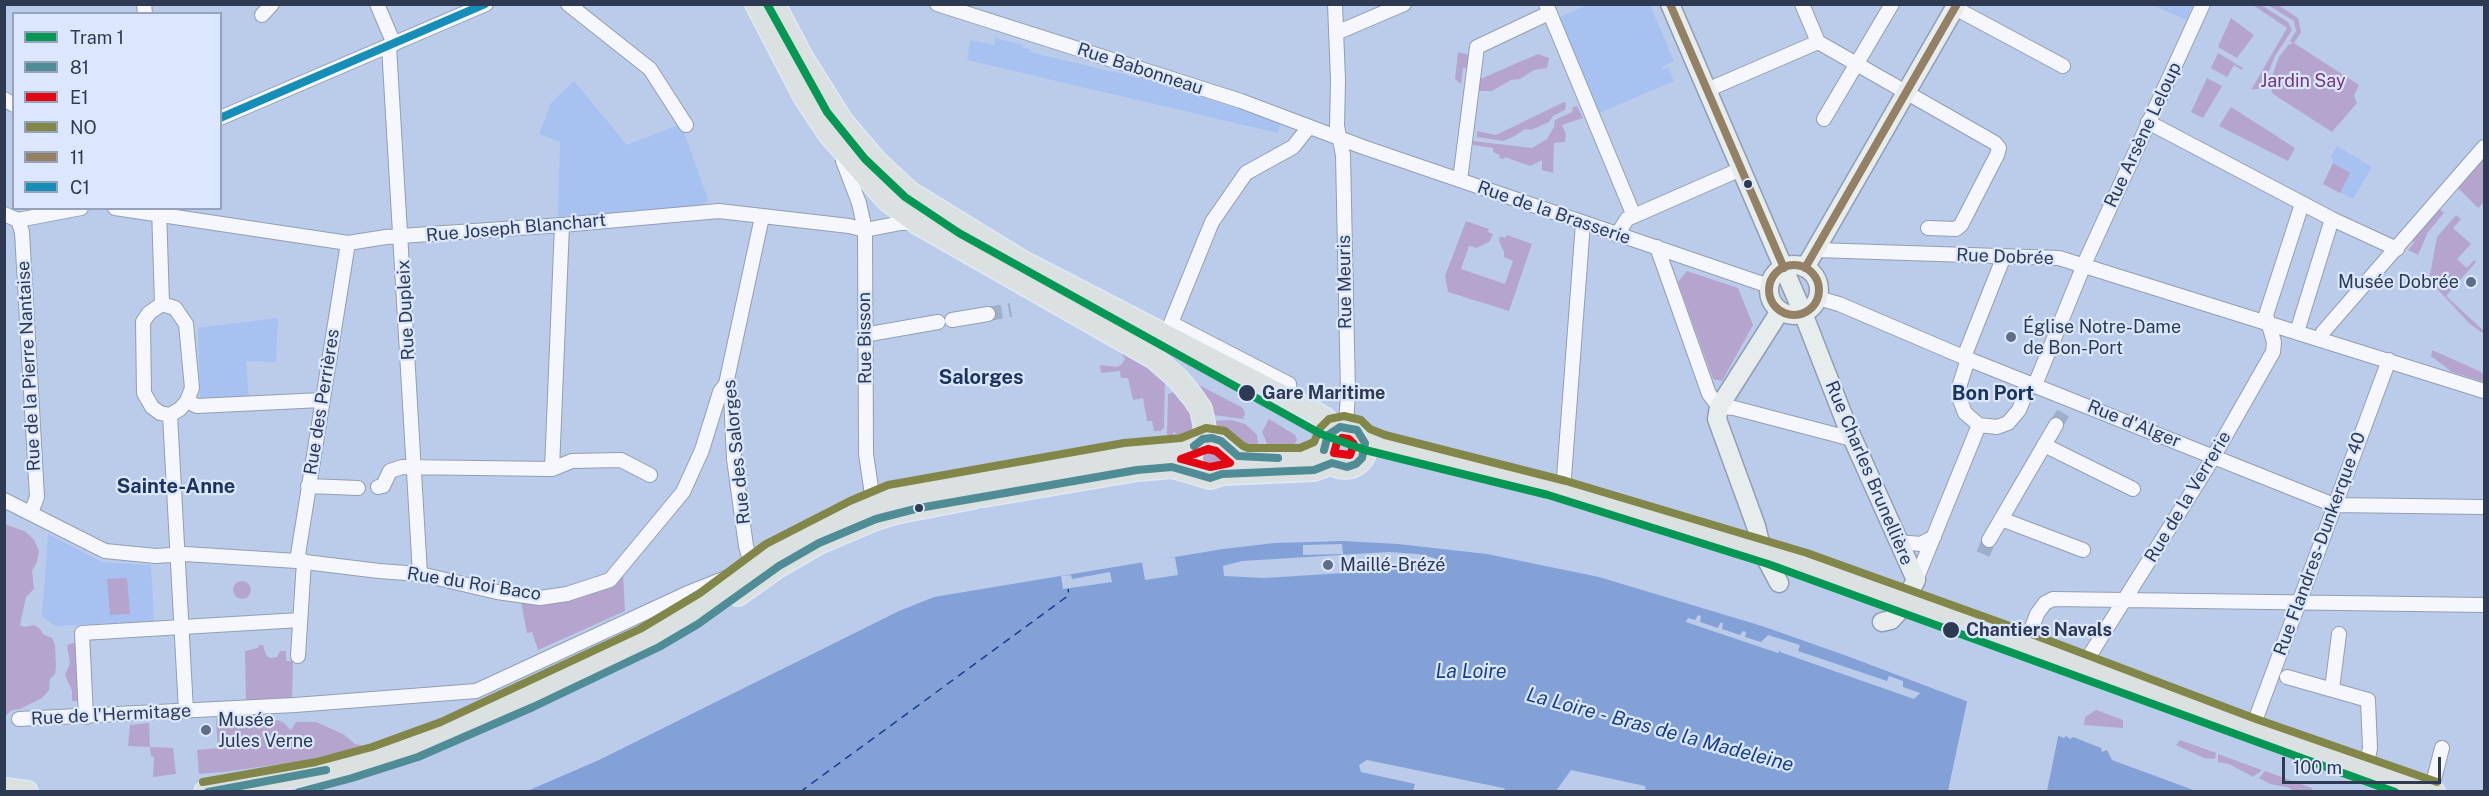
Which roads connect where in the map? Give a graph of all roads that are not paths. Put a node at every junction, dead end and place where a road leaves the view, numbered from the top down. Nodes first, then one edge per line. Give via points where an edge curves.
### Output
1 (377, 4) edge
2 (486, 4) edge
3 (568, 4) edge
4 (741, 4) edge
5 (756, 4) edge
6 (774, 4) edge
7 (789, 4) edge
8 (937, 4) edge
9 (1335, 4) edge
10 (1404, 4) edge
11 (1670, 4) edge
12 (1802, 4) edge
13 (1892, 4) edge
14 (2203, 4) edge
15 (1956, 6) edge
16 (1548, 9) edge
17 (1336, 33) junction
18 (1818, 42) junction
19 (392, 45) junction
20 (1857, 64) junction
21 (2063, 66) dead end
22 (1707, 90) junction
23 (1906, 94) junction
24 (222, 117) edge
25 (1824, 118) dead end
26 (2148, 122) junction
27 (686, 124) dead end
28 (1309, 127) junction
29 (1340, 139) junction
30 (2484, 147) edge
31 (843, 160) junction
32 (1740, 169) junction
33 (1460, 180) junction
34 (888, 201) junction
35 (2302, 204) junction
36 (59, 210) edge
37 (137, 210) edge
38 (159, 212) edge
39 (4, 213) edge
40 (16, 214) edge
41 (945, 214) junction
42 (1634, 216) junction
43 (762, 217) junction
44 (2332, 219) junction
45 (918, 223) junction
46 (1583, 223) junction
47 (562, 225) junction
48 (1928, 228) dead end
49 (864, 230) junction
50 (1617, 235) junction
51 (401, 237) junction
52 (348, 243) junction
53 (1657, 247) junction
54 (2397, 249) junction
55 (1816, 250) junction
56 (2004, 256) junction
57 (2084, 265) junction
58 (1784, 268) junction
59 (1805, 268) junction
60 (1769, 286) junction
61 (1818, 298) junction
62 (162, 304) junction
63 (1780, 311) junction
64 (1803, 313) junction
65 (988, 314) tunnel mouth
66 (2262, 321) junction
67 (2301, 333) junction
68 (864, 334) junction
69 (2322, 339) junction
70 (1966, 358) junction
71 (2389, 360) junction
72 (726, 384) junction
73 (2033, 384) junction
74 (2484, 391) edge
75 (322, 400) junction
76 (1292, 400) junction
77 (187, 401) junction
78 (1719, 407) junction
79 (170, 415) junction
80 (1979, 425) junction
81 (2056, 425) tunnel mouth
82 (1348, 431) junction
83 (1852, 439) junction
84 (1201, 442) junction
85 (2044, 445) junction
86 (1228, 449) junction
87 (1328, 456) junction
88 (2214, 456) junction
89 (414, 467) junction
90 (552, 469) junction
91 (1197, 474) junction
92 (1222, 474) junction
93 (650, 475) dead end
94 (308, 486) junction
95 (378, 487) dead end
96 (358, 488) dead end
97 (977, 488) junction
98 (2133, 489) dead end
99 (1563, 491) junction
100 (4, 500) edge
101 (2334, 505) junction
102 (2484, 507) edge
103 (874, 511) junction
104 (31, 513) junction
105 (2001, 519) junction
106 (1934, 537) junction
107 (1989, 540) tunnel mouth
108 (1898, 542) junction
109 (2083, 550) dead end
110 (1762, 551) junction
111 (178, 555) junction
112 (300, 561) junction
113 (420, 574) junction
114 (754, 575) junction
115 (1916, 580) junction
116 (1779, 583) dead end
117 (1907, 600) junction
118 (2125, 600) junction
119 (2298, 604) junction
120 (2484, 605) edge
121 (300, 620) junction
122 (1882, 622) dead end
123 (182, 627) junction
124 (2339, 634) dead end
125 (2028, 645) junction
126 (298, 656) dead end
127 (2083, 666) junction
128 (2280, 675) junction
129 (2332, 689) junction
130 (2368, 700) junction
131 (2383, 700) dead end
132 (186, 711) junction
133 (87, 717) junction
134 (19, 719) dead end
135 (2252, 729) junction
136 (2442, 748) dead end
137 (2366, 768) junction
138 (350, 771) junction
139 (4, 789) edge
140 (2432, 791) edge
141 (27, 792) edge
142 (205, 792) edge
143 (297, 792) edge

1 - 19 street, Rue Dupleix
2 - 19 street
3 - 27 street via 650,69
4 - 31 main road via 791,96
5 - 34 main road via 805,98 829,134
6 - 41 main road via 826,98 858,142 909,192
7 - 41 main road via 828,83 855,121 904,178
8 - 28 street, Rue Babonneau
9 - 17 street, Rue Meuris
10 - 17 street
11 - 22 main road, Rue Charles Brunellière
12 - 18 street
13 - 20 street
14 - 26 street, Rue Arsène Leloup
15 - 21 street
15 - 23 main road
16 - 33 street via 1477,47
16 - 42 street
17 - 29 street, Rue Meuris
18 - 20 street
18 - 22 street
19 - 24 street
19 - 51 street, Rue Dupleix
20 - 23 street
20 - 25 street
22 - 32 main road, Rue Charles Brunellière
23 - 48 street via 1995,142 1999,148 1961,225 1956,229
23 - 55 main road
26 - 35 street
26 - 57 street, Rue Arsène Leloup
28 - 29 street, Rue Babonneau
28 - 76 street via 1293,147 1246,173 1212,222 1171,323 1289,384
29 - 33 street, Rue de la Brasserie
29 - 82 street, Rue Meuris
30 - 54 street
31 - 34 main road
31 - 49 street, Rue Bisson
32 - 42 street
32 - 58 main road, Rue Charles Brunellière
33 - 46 street, Rue de la Brasserie
34 - 45 main road
35 - 44 street
35 - 66 street
36 - 40 street
37 - 38 street, Rue Joseph Blanchart
38 - 52 street, Rue Joseph Blanchart
38 - 62 street
39 - 40 street
40 - 104 street, Rue de la Pierre Nantaise via 22,232 37,496
41 - 76 main road via 1032,267
42 - 50 street via 1622,224
43 - 47 street, Rue Joseph Blanchart via 719,211
43 - 49 street, Rue Joseph Blanchart
43 - 72 street, Rue des Salorges
44 - 54 street
44 - 67 street
45 - 49 street, Rue Joseph Blanchart
45 - 84 main road via 1147,354 1178,379 1201,409
46 - 50 street, Rue de la Brasserie
46 - 99 street
47 - 51 street, Rue Joseph Blanchart
47 - 90 street
49 - 68 street, Rue Bisson
50 - 53 street, Rue de la Brasserie
51 - 52 street, Rue Joseph Blanchart
51 - 89 street, Rue Dupleix
52 - 75 street, Rue des Perrières
53 - 60 street, Rue de la Brasserie
53 - 78 street via 1709,394
54 - 69 street via 2323,332
55 - 56 street, Rue Dobrée
55 - 59 main road
56 - 57 street, Rue Dobrée via 2059,258
56 - 70 street
57 - 66 street, Rue Dobrée
57 - 73 street, Rue Arsène Leloup
58 - 59 main road
58 - 60 main road via 1774,275
58 - 64 main road, Rue Charles Brunellière
59 - 61 main road via 1818,281
60 - 63 main road via 1771,301
61 - 64 main road
61 - 70 street, Rue d'Alger
62 - 77 street via 176,308 186,324 192,388
62 - 79 street via 143,322 144,393 152,407
63 - 64 main road
63 - 78 main road
64 - 83 main road, Rue Charles Brunellière
65 - 68 street
66 - 67 street, Rue Dobrée
66 - 88 street, Rue de la Verrerie via 2274,342 2274,351
67 - 69 street, Rue Dobrée
68 - 103 street, Rue Bisson via 866,454
69 - 71 street, Rue Dobrée
70 - 73 street, Rue d'Alger
70 - 80 street via 1959,397 1965,413
71 - 74 street, Rue Dobrée
71 - 101 street, Rue Flandres-Dunkerque 40
72 - 113 street, Rue du Roi Baco via 683,492 610,580 540,598
72 - 114 street, Rue des Salorges via 731,395 734,459 746,546
73 - 80 street, Rue Arsène Leloup via 2008,423 1988,428
73 - 88 street, Rue d'Alger via 2068,405
75 - 77 street via 197,406
75 - 94 street, Rue des Perrières
76 - 82 main road
77 - 79 street
78 - 83 street
78 - 110 main road via 1717,419
79 - 111 street
80 - 106 street
81 - 85 street
82 - 87 main road via 1326,437
82 - 87 main road via 1364,453 1357,464 1346,468
82 - 99 main road
83 - 108 main road, Rue Charles Brunellière
84 - 86 main road via 1221,441
84 - 91 main road via 1190,460
84 - 97 main road via 1126,453
85 - 98 street
85 - 105 street
86 - 87 main road via 1238,456 1264,459
86 - 92 main road via 1230,461
87 - 92 main road via 1314,470
88 - 101 street, Rue d'Alger
88 - 118 street, Rue de la Verrerie
89 - 90 street
89 - 95 street via 396,467 383,486
89 - 113 street, Rue Dupleix
90 - 93 street via 572,461 621,460
91 - 92 main road via 1210,478
91 - 97 main road via 1172,467
94 - 96 street
94 - 112 street, Rue des Perrières
97 - 103 main road via 896,513
99 - 110 main road
100 - 104 street, Rue du Roi Baco
101 - 102 street
101 - 119 street, Rue Flandres-Dunkerque 40
103 - 114 main road via 779,566
104 - 111 street, Rue du Roi Baco via 105,551
105 - 107 street
105 - 109 street
106 - 108 street via 1921,544
106 - 115 street
108 - 115 main road, Rue Charles Brunellière
110 - 116 main road
110 - 117 main road
111 - 112 street, Rue du Roi Baco
111 - 123 street
112 - 113 street, Rue du Roi Baco
112 - 121 street, Rue des Perrières
114 - 132 street, Rue de l'Hermitage via 688,593 476,691
114 - 138 main road via 698,624 649,651 459,741
115 - 117 main road, Rue Charles Brunellière
117 - 122 main road, Rue Charles Brunellière via 1897,615
117 - 125 main road
118 - 119 street
118 - 125 street via 2053,598 2037,614
118 - 127 street, Rue de la Verrerie
119 - 120 street
119 - 128 street, Rue Flandres-Dunkerque 40
121 - 123 street
121 - 126 street, Rue des Perrières
123 - 132 street
123 - 133 street via 82,633
124 - 129 street
125 - 127 main road
127 - 135 main road
128 - 129 street
128 - 135 street, Rue Flandres-Dunkerque 40
129 - 130 street
130 - 131 street
130 - 137 street via 2370,748
132 - 133 street, Rue de l'Hermitage
133 - 134 street, Rue de l'Hermitage
135 - 137 main road
136 - 140 street
137 - 140 main road
138 - 142 main road
138 - 143 main road
139 - 141 main road

